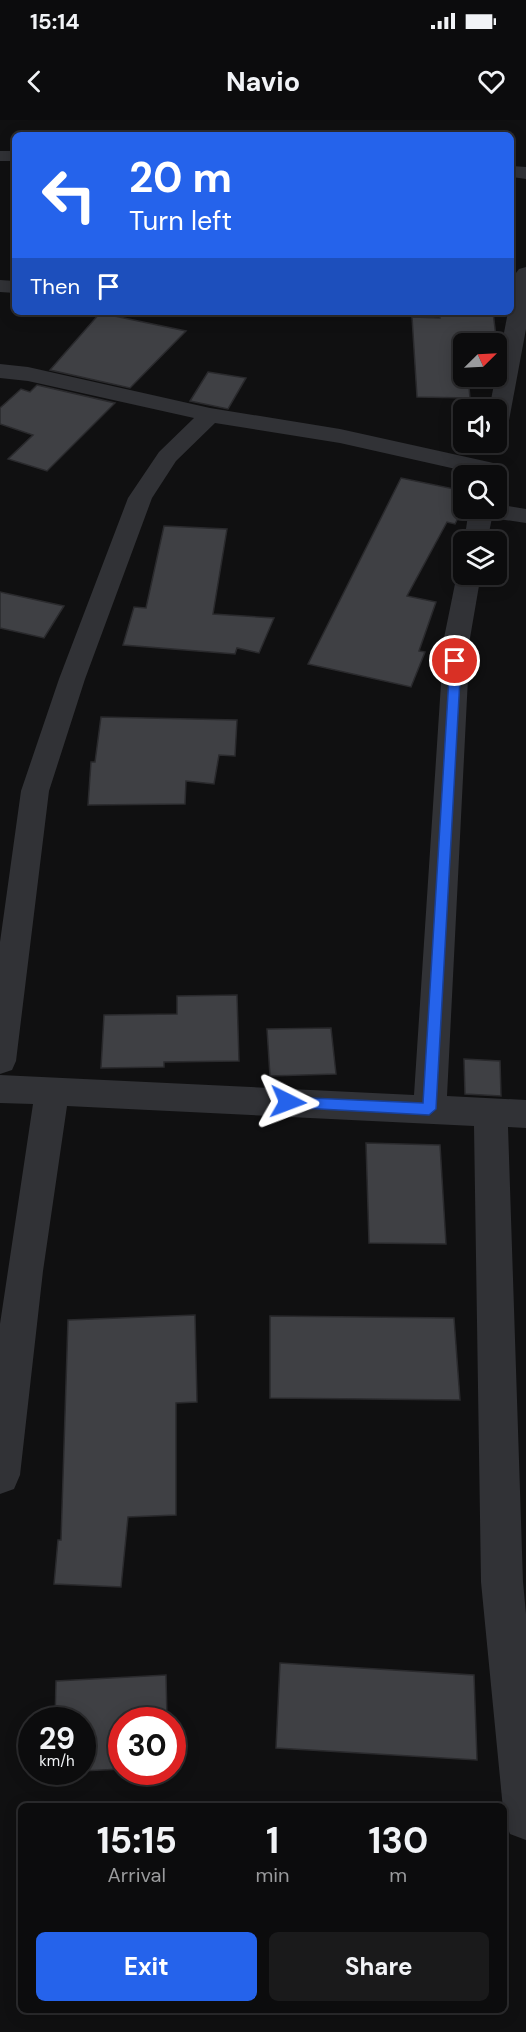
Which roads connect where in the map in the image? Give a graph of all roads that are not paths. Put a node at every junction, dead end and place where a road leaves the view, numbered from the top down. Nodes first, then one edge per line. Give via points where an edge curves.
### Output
1 (526, 273) edge
2 (520, 295) edge
3 (0, 371) edge
4 (502, 399) edge
5 (210, 416) junction
6 (460, 465) edge
7 (507, 513) edge
8 (526, 516) edge
9 (467, 585) edge
10 (0, 1061) edge
11 (0, 1089) edge
12 (52, 1091) junction
13 (429, 1109) junction
14 (508, 1113) edge
15 (0, 1475) edge
16 (526, 1818) edge

1 - 2 street
2 - 4 street
3 - 5 street
5 - 6 street via 340,436
5 - 10 street via 167,457 140,498 35,791
7 - 8 street
9 - 13 street via 457,638
11 - 12 street
12 - 13 street
12 - 15 street
13 - 14 street
14 - 16 street via 502,1582

